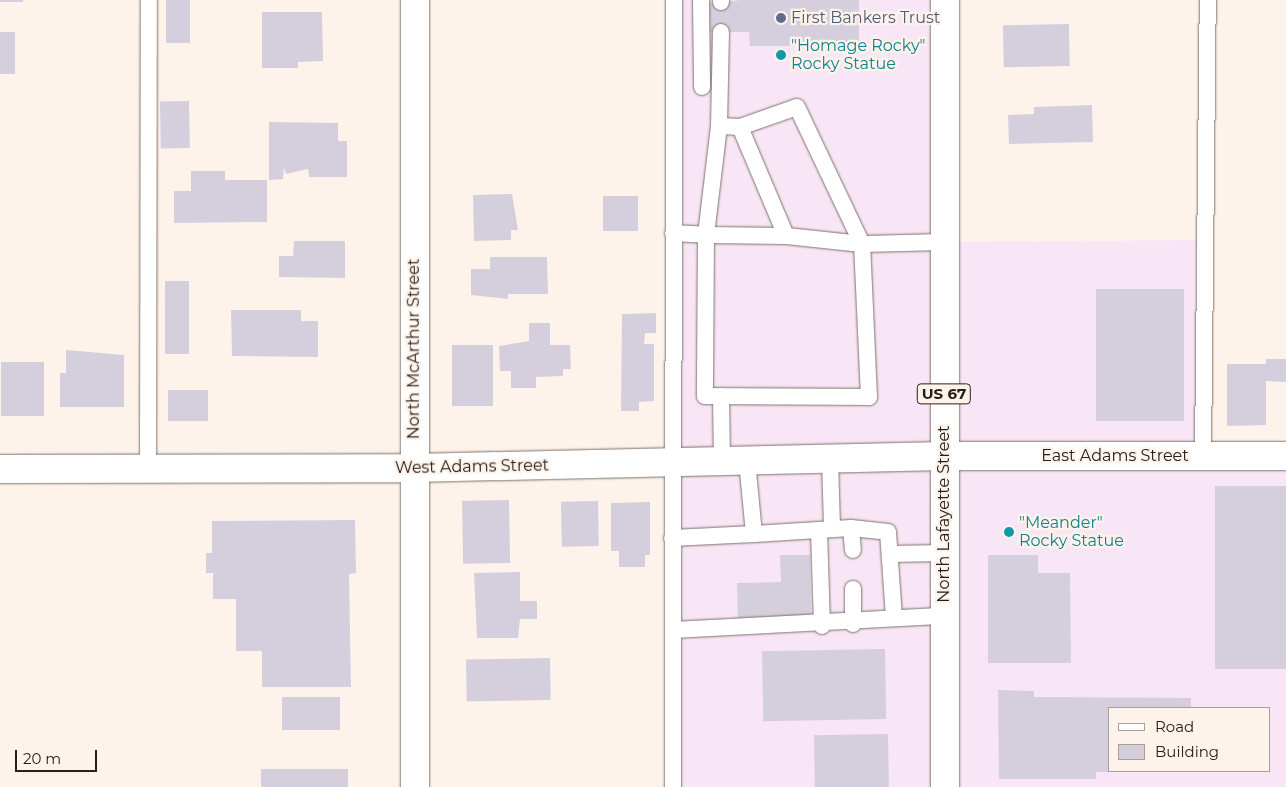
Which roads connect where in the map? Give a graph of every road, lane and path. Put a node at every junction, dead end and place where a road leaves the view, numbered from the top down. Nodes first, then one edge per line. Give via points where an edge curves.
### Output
1 (149, 0) edge
2 (415, 0) edge
3 (674, 0) edge
4 (701, 0) edge
5 (945, 0) edge
6 (1208, 0) edge
7 (721, 32) dead end
8 (702, 87) junction
9 (721, 87) junction
10 (673, 89) junction
11 (719, 126) junction
12 (740, 127) junction
13 (673, 233) junction
14 (706, 235) junction
15 (786, 236) junction
16 (945, 242) junction
17 (862, 244) junction
18 (721, 396) junction
19 (944, 456) junction
20 (1203, 456) junction
21 (1286, 456) edge
22 (830, 460) junction
23 (735, 461) junction
24 (671, 462) junction
25 (414, 468) junction
26 (0, 469) edge
27 (148, 469) junction
28 (852, 528) junction
29 (825, 529) junction
30 (754, 534) junction
31 (672, 538) junction
32 (852, 550) dead end
33 (943, 553) junction
34 (892, 554) junction
35 (853, 589) dead end
36 (944, 616) junction
37 (894, 618) junction
38 (854, 624) junction
39 (822, 626) junction
40 (672, 630) junction
41 (415, 787) edge
42 (673, 787) edge
43 (945, 787) edge

1 - 27 lane
2 - 25 main road, North McArthur Street
3 - 10 lane
4 - 8 lane
5 - 16 main road, North Lafayette Street / US 67
6 - 20 lane
7 - 9 lane
8 - 9 lane
8 - 10 lane
9 - 11 lane
10 - 13 lane
11 - 12 lane
11 - 14 lane
12 - 15 lane
12 - 17 lane via 797,107
13 - 14 lane
13 - 24 lane
14 - 15 lane
14 - 18 lane via 705,396
15 - 17 lane
16 - 17 lane
16 - 19 main road, North Lafayette Street / US 67
17 - 18 lane via 869,397
18 - 23 lane
19 - 20 main road, East Adams Street
19 - 22 main road, West Adams Street
19 - 33 main road, North Lafayette Street / US 67
20 - 21 main road, East Adams Street
22 - 23 main road, West Adams Street
22 - 29 lane
23 - 24 main road, West Adams Street
23 - 30 lane
24 - 25 main road, West Adams Street
24 - 31 lane
25 - 27 main road, West Adams Street
25 - 41 main road, North McArthur Street
26 - 27 main road, West Adams Street
28 - 29 lane
28 - 32 lane
28 - 34 lane via 888,532
29 - 30 lane
29 - 39 lane
30 - 31 lane
31 - 40 lane
33 - 34 lane
33 - 36 main road, North Lafayette Street / US 67
34 - 37 lane
35 - 38 lane
36 - 37 lane
36 - 43 main road, North Lafayette Street / US 67
37 - 38 lane
38 - 39 lane
39 - 40 lane
40 - 42 lane

